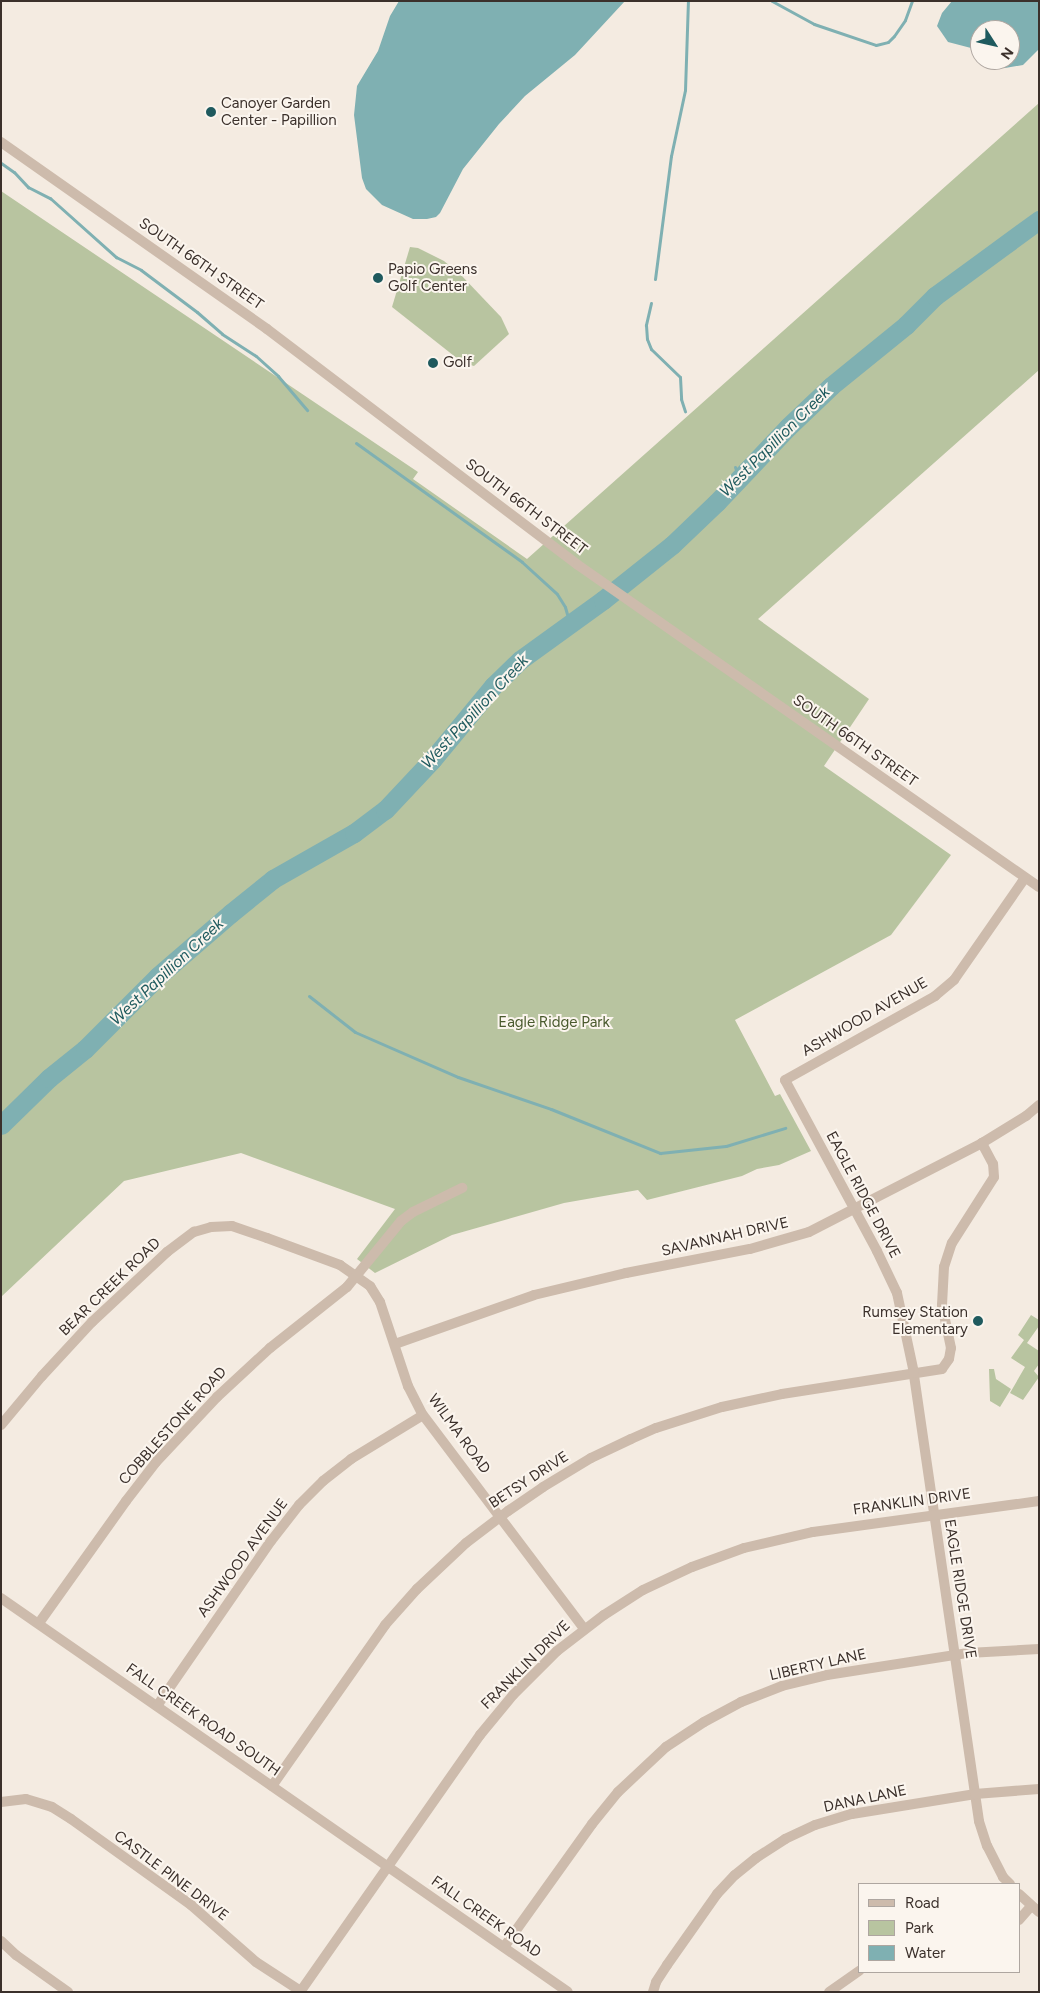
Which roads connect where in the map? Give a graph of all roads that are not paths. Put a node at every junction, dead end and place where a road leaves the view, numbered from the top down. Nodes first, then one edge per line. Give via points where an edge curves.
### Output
1 (1, 142) edge
2 (1026, 878) junction
3 (1039, 887) edge
4 (785, 1080) joint
5 (1039, 1105) edge
6 (982, 1142) junction
7 (462, 1188) dead end
8 (855, 1209) junction
9 (267, 1238) joint
10 (358, 1276) junction
11 (395, 1344) junction
12 (914, 1373) junction
13 (423, 1415) junction
14 (1, 1425) edge
15 (1039, 1501) edge
16 (933, 1514) junction
17 (501, 1516) junction
18 (1, 1598) edge
19 (39, 1624) junction
20 (584, 1629) junction
21 (1039, 1648) edge
22 (956, 1655) junction
23 (157, 1706) junction
24 (272, 1786) junction
25 (1039, 1789) edge
26 (975, 1794) junction
27 (1, 1802) edge
28 (387, 1867) junction
29 (1009, 1883) edge
30 (1020, 1895) edge
31 (1035, 1910) edge
32 (1020, 1919) edge
33 (1, 1942) edge
34 (504, 1947) junction
35 (858, 1972) edge
36 (68, 1992) edge
37 (301, 1992) edge
38 (568, 1992) edge
39 (653, 1992) edge
40 (829, 1992) edge

1 - 2 street, SOUTH 66TH STREET via 274,335 578,565
2 - 3 street, SOUTH 66TH STREET
2 - 4 street, ASHWOOD AVENUE via 954,980 935,996
4 - 8 street, EAGLE RIDGE DRIVE
5 - 6 street, SAVANNAH DRIVE
6 - 8 street, SAVANNAH DRIVE
6 - 12 street, BETSY DRIVE via 993,1164 994,1177 952,1243 944,1267 942,1305 951,1348 949,1359 942,1369
7 - 10 street, COBBLESTONE ROAD via 401,1221
8 - 11 street, SAVANNAH DRIVE via 809,1232 750,1250 626,1273 534,1295
8 - 12 street, EAGLE RIDGE DRIVE via 897,1293
9 - 10 street, WILMA ROAD via 340,1265
9 - 14 street, BEAR CREEK ROAD via 232,1226 194,1232 167,1252 92,1322
10 - 11 street, WILMA ROAD via 370,1286 380,1302
10 - 19 street, COBBLESTONE ROAD via 216,1397 126,1500
11 - 13 street, WILMA ROAD via 408,1386
12 - 16 street, EAGLE RIDGE DRIVE
12 - 17 street, BETSY DRIVE via 722,1406 656,1428 591,1458
13 - 17 street, WILMA ROAD
13 - 23 street, ASHWOOD AVENUE via 351,1459 300,1505 271,1541
15 - 16 street, FRANKLIN DRIVE
16 - 20 street, FRANKLIN DRIVE via 813,1532 744,1548 643,1590
16 - 22 street, EAGLE RIDGE DRIVE
17 - 20 street, WILMA ROAD
17 - 24 street, BETSY DRIVE via 466,1543 417,1589 385,1625
18 - 19 street, FALL CREEK ROAD SOUTH
19 - 23 street, FALL CREEK ROAD SOUTH
20 - 28 street, FRANKLIN DRIVE via 513,1695 480,1735
21 - 22 street, LIBERTY LANE
22 - 26 street, EAGLE RIDGE DRIVE
22 - 34 street, LIBERTY LANE via 827,1675 782,1686 740,1702 704,1722 666,1747 618,1792
23 - 24 street, FALL CREEK ROAD SOUTH
24 - 28 street, FALL CREEK ROAD SOUTH
25 - 26 street, DANA LANE
26 - 29 street, EAGLE RIDGE DRIVE via 987,1846
26 - 39 street, DANA LANE via 852,1814 815,1825 785,1840 734,1875 717,1894 666,1965
27 - 37 street, CASTLE PINE DRIVE via 26,1799 52,1807 71,1819 191,1905 256,1962
28 - 34 street, FALL CREEK ROAD
28 - 37 street, FRANKLIN DRIVE
30 - 31 street
31 - 32 street
33 - 36 street
34 - 38 street, FALL CREEK ROAD
35 - 40 street

